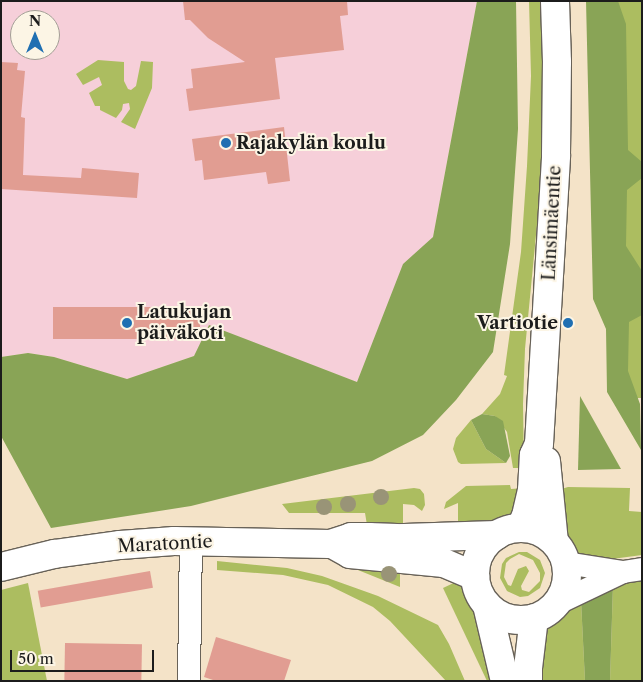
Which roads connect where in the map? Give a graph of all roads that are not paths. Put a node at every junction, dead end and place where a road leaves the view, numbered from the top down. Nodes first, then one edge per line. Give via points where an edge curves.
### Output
1 (555, 1) edge
2 (538, 444) junction
3 (509, 531) junction
4 (192, 540) junction
5 (330, 544) junction
6 (560, 553) junction
7 (1, 567) edge
8 (632, 570) edge
9 (475, 576) junction
10 (487, 604) junction
11 (545, 611) junction
12 (189, 681) edge
13 (505, 681) edge
14 (528, 681) edge

1 - 2 main road, Länsimäentie via 556,155
2 - 3 main road, Länsimäentie via 526,516
2 - 6 main road, Länsimäentie via 545,454
3 - 5 main road, Maratontie via 404,538 369,536
3 - 6 main road via 538,532
3 - 9 main road via 483,548
4 - 5 main road, Maratontie
4 - 7 main road, Maratontie via 54,554
4 - 12 street
5 - 9 main road, Maratontie via 350,554 444,563
6 - 8 street
6 - 11 main road via 566,585
8 - 11 street
9 - 10 main road
10 - 11 main road via 497,613 522,620
10 - 13 main road
11 - 14 main road via 528,668

